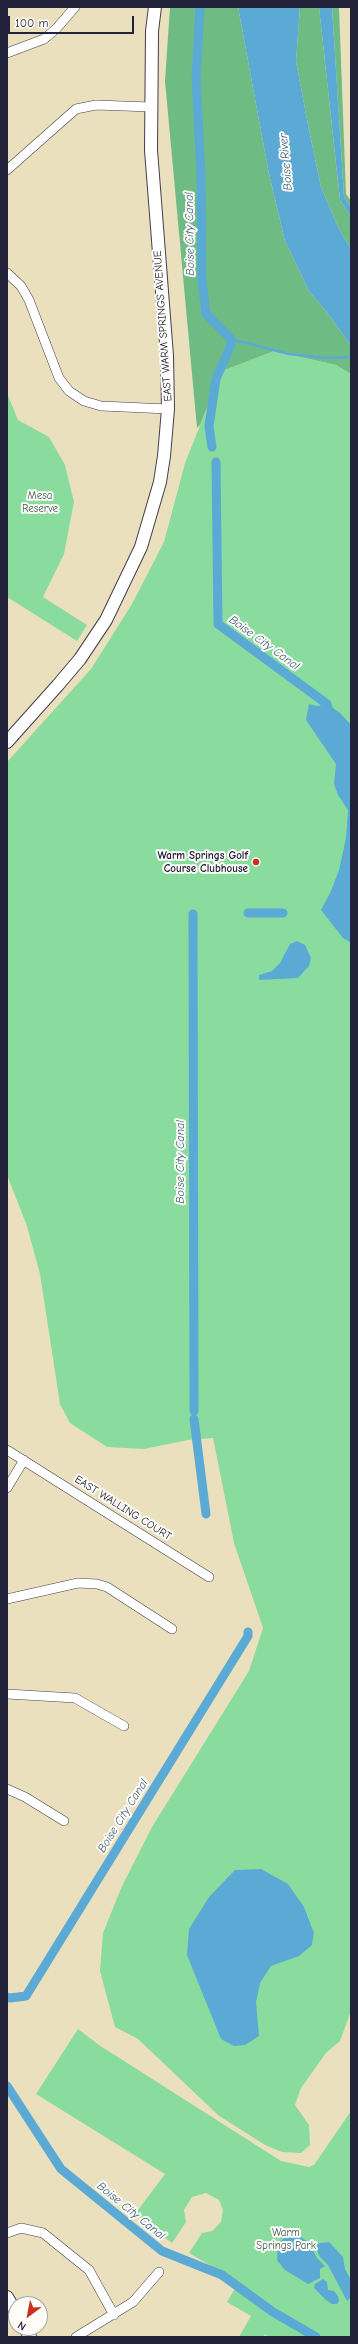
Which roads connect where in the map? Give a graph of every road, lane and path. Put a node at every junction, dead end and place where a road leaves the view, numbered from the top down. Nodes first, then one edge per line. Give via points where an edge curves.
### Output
1 (75, 7) edge
2 (154, 7) edge
3 (7, 53) edge
4 (151, 107) junction
5 (7, 170) edge
6 (7, 273) edge
7 (168, 408) junction
8 (7, 742) edge
9 (7, 1450) edge
10 (24, 1460) junction
11 (7, 1488) edge
12 (209, 1577) dead end
13 (7, 1599) edge
14 (172, 1628) dead end
15 (7, 1694) edge
16 (124, 1726) dead end
17 (7, 1789) edge
18 (64, 1821) dead end
19 (7, 2233) edge
20 (159, 2272) dead end
21 (114, 2315) junction
22 (76, 2337) edge

1 - 3 street via 56,30 44,39
2 - 4 street, EAST WARM SPRINGS AVENUE
4 - 5 street via 96,105 76,109
4 - 7 street, EAST WARM SPRINGS AVENUE via 152,169 167,356
6 - 7 street via 21,286 29,300 59,378 69,391 84,401 101,406
7 - 8 street, EAST WARM SPRINGS AVENUE via 164,456 152,513 141,547 121,593 80,659
9 - 10 street, EAST WALLING COURT
10 - 11 street
10 - 12 street, EAST WALLING COURT
13 - 14 street via 78,1583 98,1584 107,1587
15 - 16 street via 75,1698
17 - 18 street
19 - 21 street via 21,2228 43,2233 88,2270
20 - 21 street via 132,2302
21 - 22 street

